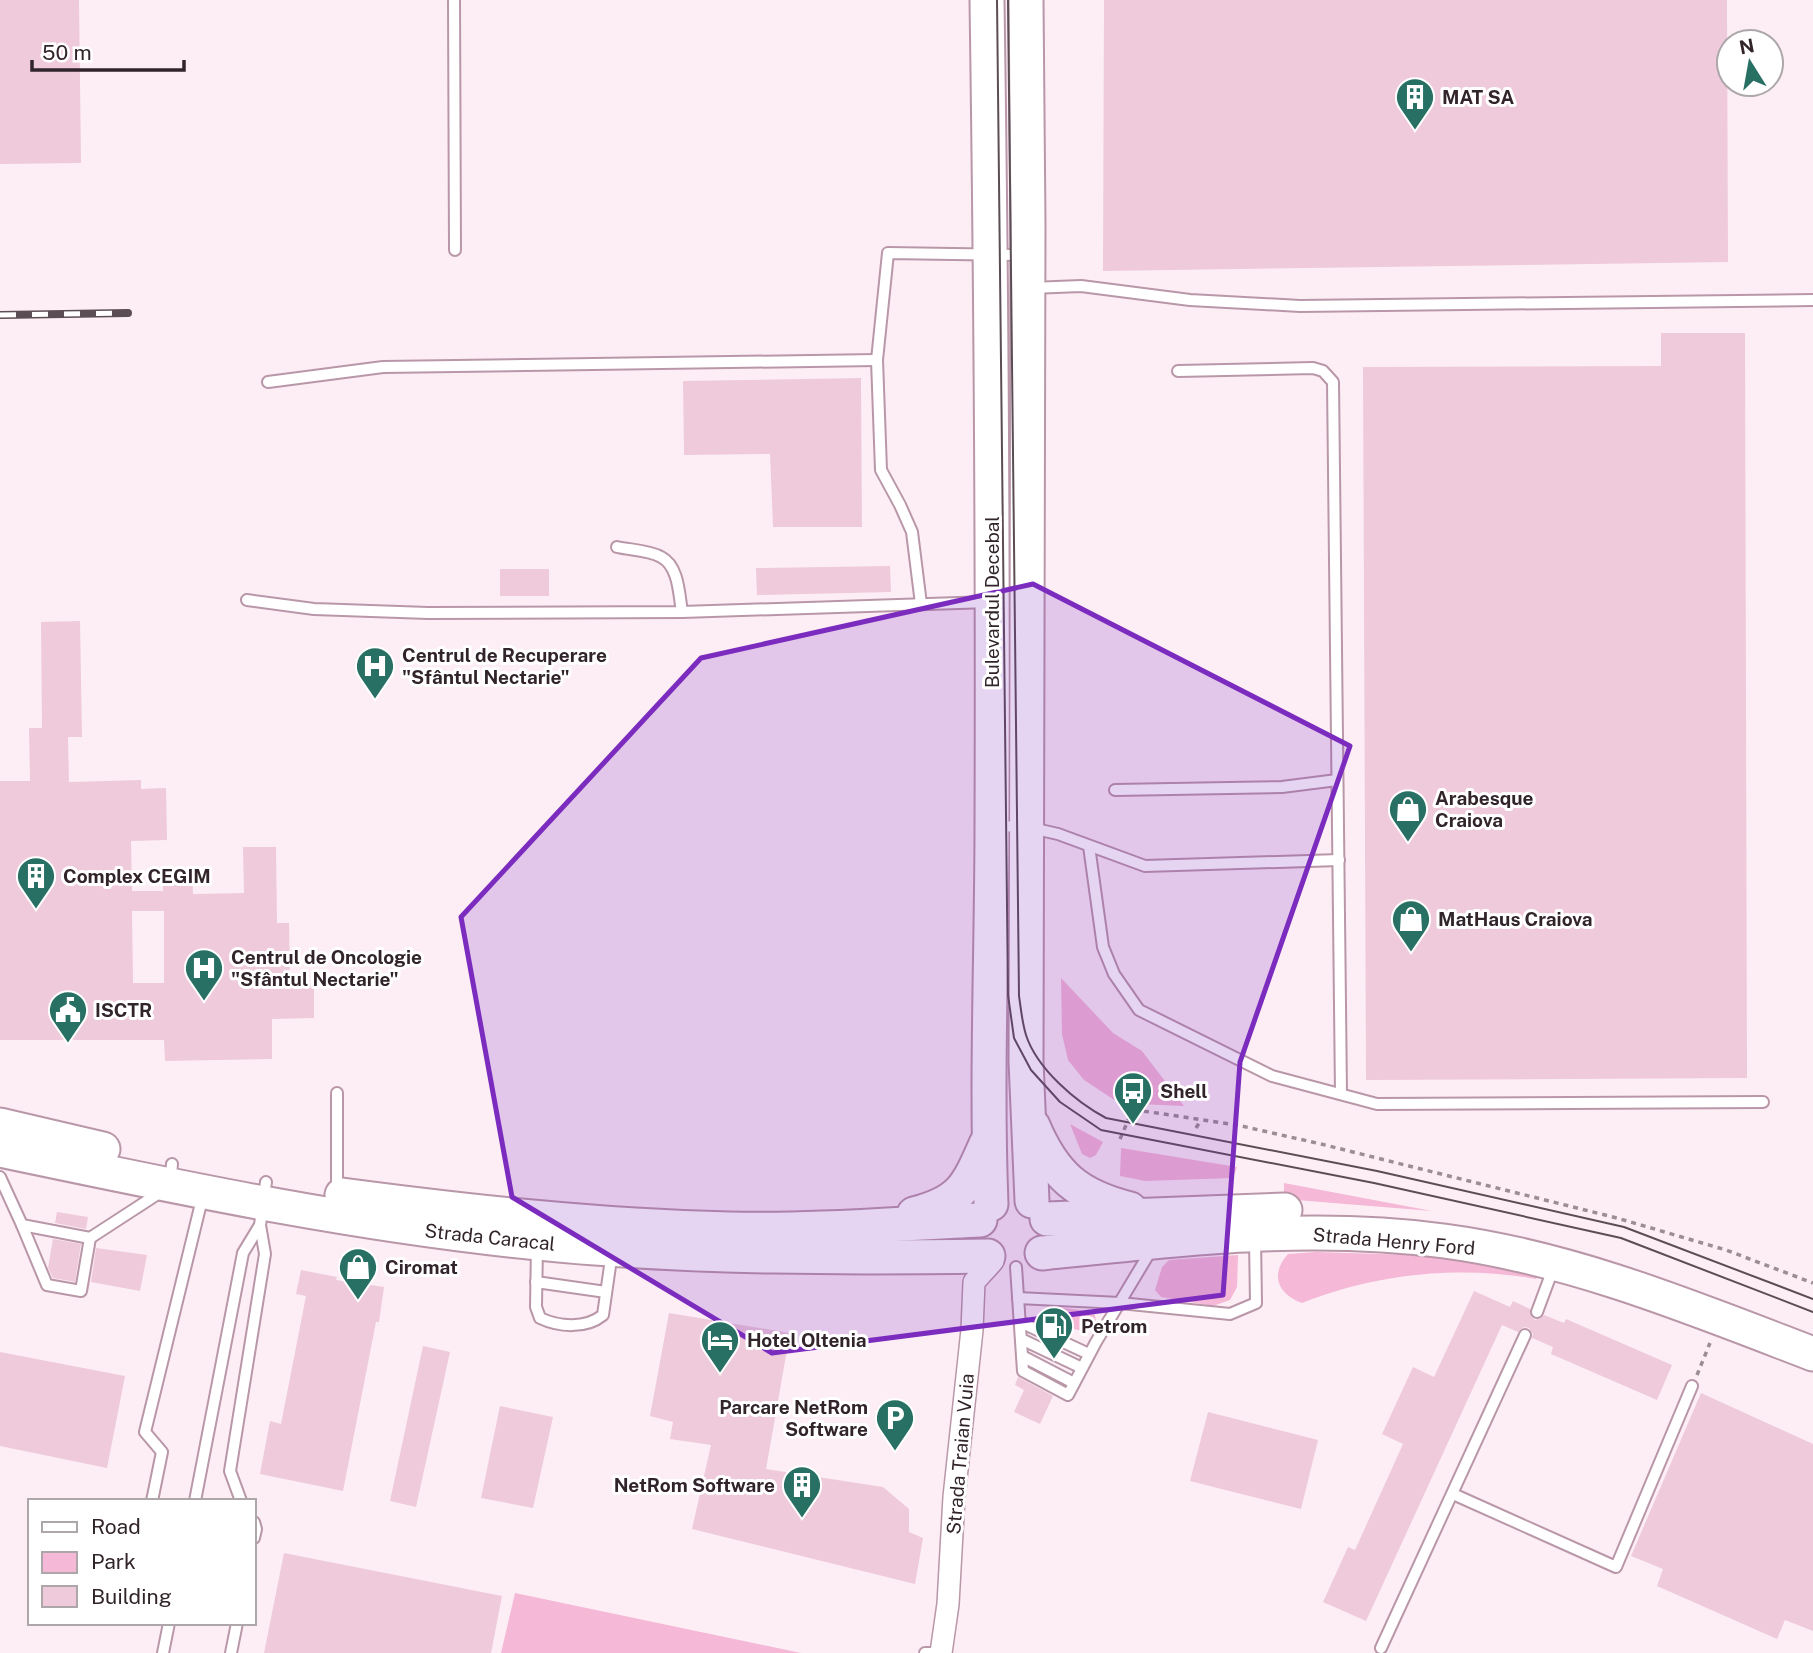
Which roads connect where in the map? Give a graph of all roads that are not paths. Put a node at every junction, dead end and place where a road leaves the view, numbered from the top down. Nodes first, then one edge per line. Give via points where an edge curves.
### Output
1 (454, 0) edge
2 (987, 0) edge
3 (1026, 0) edge
4 (455, 250) dead end
5 (990, 254) junction
6 (1028, 255) junction
7 (1028, 288) junction
8 (1813, 300) edge
9 (877, 360) junction
10 (1178, 372) dead end
11 (268, 382) dead end
12 (617, 547) dead end
13 (247, 600) dead end
14 (992, 601) junction
15 (921, 604) junction
16 (682, 612) junction
17 (1337, 780) junction
18 (1115, 790) dead end
19 (992, 826) junction
20 (1027, 827) junction
21 (1089, 846) junction
22 (1339, 860) junction
23 (337, 1093) dead end
24 (1342, 1094) junction
25 (1763, 1102) dead end
26 (1027, 1112) junction
27 (0, 1125) edge
28 (989, 1139) junction
29 (0, 1150) edge
30 (171, 1175) junction
31 (0, 1177) edge
32 (204, 1192) junction
33 (337, 1194) junction
34 (263, 1204) junction
35 (1040, 1210) junction
36 (985, 1212) junction
37 (22, 1225) junction
38 (857, 1225) junction
39 (1155, 1228) junction
40 (1255, 1233) junction
41 (90, 1238) junction
42 (537, 1243) junction
43 (612, 1249) junction
44 (1555, 1263) junction
45 (1011, 1267) junction
46 (536, 1282) junction
47 (606, 1292) junction
48 (1120, 1303) junction
49 (1537, 1312) dead end
50 (1020, 1322) junction
51 (1813, 1330) edge
52 (1525, 1335) dead end
53 (1021, 1339) junction
54 (1089, 1354) junction
55 (1813, 1354) edge
56 (1082, 1368) junction
57 (1692, 1386) road end
58 (1453, 1494) junction
59 (152, 1499) edge
60 (195, 1499) edge
61 (240, 1499) edge
62 (169, 1625) edge
63 (237, 1625) edge
64 (1381, 1648) dead end
65 (163, 1653) edge
66 (231, 1653) edge
67 (925, 1653) edge
68 (939, 1653) edge

1 - 4 lane
2 - 5 main road, Bulevardul Decebal
3 - 6 main road, Bulevardul Decebal
5 - 6 lane
5 - 9 lane via 888,253
5 - 14 main road, Bulevardul Decebal
6 - 7 main road, Bulevardul Decebal
7 - 8 lane via 1081,286 1190,300 1300,306
7 - 20 main road, Bulevardul Decebal
9 - 11 lane via 383,367
9 - 15 lane via 881,470 912,532
10 - 17 lane via 1313,368 1333,382
12 - 16 lane via 662,557 676,579
13 - 16 lane via 314,609 428,613
14 - 15 lane
14 - 19 main road, Bulevardul Decebal
15 - 16 lane
17 - 18 lane via 1282,787
17 - 22 lane
19 - 20 lane
19 - 28 main road, Bulevardul Decebal
20 - 21 lane
20 - 26 main road, Bulevardul Decebal
21 - 22 lane via 1145,866
21 - 24 lane via 1102,947 1139,1010 1272,1076
22 - 24 lane
23 - 33 lane
24 - 25 lane via 1377,1104
26 - 35 main road, Bulevardul Decebal
26 - 39 main road via 1045,1153 1067,1181
27 - 30 main road, Strada Caracal
28 - 36 main road, Bulevardul Decebal
28 - 38 main road via 958,1196 923,1212
29 - 30 main road, Strada Caracal
30 - 32 main road, Strada Caracal
30 - 34 main road, Strada Caracal
30 - 41 lane
31 - 37 lane
32 - 34 main road, Strada Caracal
32 - 59 lane via 145,1432 162,1452
33 - 34 main road, Strada Caracal
33 - 38 main road, Strada Caracal via 556,1220 729,1229
34 - 42 main road, Strada Caracal
34 - 60 lane via 243,1253
34 - 61 lane via 265,1254 230,1471
35 - 36 main road via 1011,1196
35 - 39 main road, Strada Henry Ford
35 - 45 main road via 1049,1231 1048,1242
36 - 38 main road, Strada Caracal
36 - 45 main road via 978,1233 981,1246
37 - 41 lane
37 - 41 lane via 47,1285 81,1291
39 - 40 main road, Strada Henry Ford
39 - 45 main road, Strada Henry Ford
39 - 48 lane
39 - 51 main road, Strada Henry Ford via 1257,1210 1449,1222 1534,1237 1662,1274
40 - 44 main road, Strada Henry Ford via 1443,1241
40 - 48 lane via 1256,1303 1230,1314
42 - 43 main road, Strada Caracal
42 - 46 lane
43 - 45 main road, Strada Caracal
43 - 47 lane
44 - 49 lane
44 - 55 main road, Strada Henry Ford
45 - 48 lane
45 - 50 lane
45 - 68 street, Strada Traian Vuia via 974,1282 948,1604
46 - 47 lane
46 - 47 lane via 536,1307 540,1318 549,1322 594,1322 603,1315
48 - 54 lane
50 - 53 lane
50 - 54 lane
52 - 58 lane
53 - 56 lane
53 - 56 lane via 1022,1356 1074,1383
54 - 56 lane
57 - 58 lane via 1616,1567
58 - 64 lane
62 - 65 lane
63 - 66 lane
67 - 68 lane

